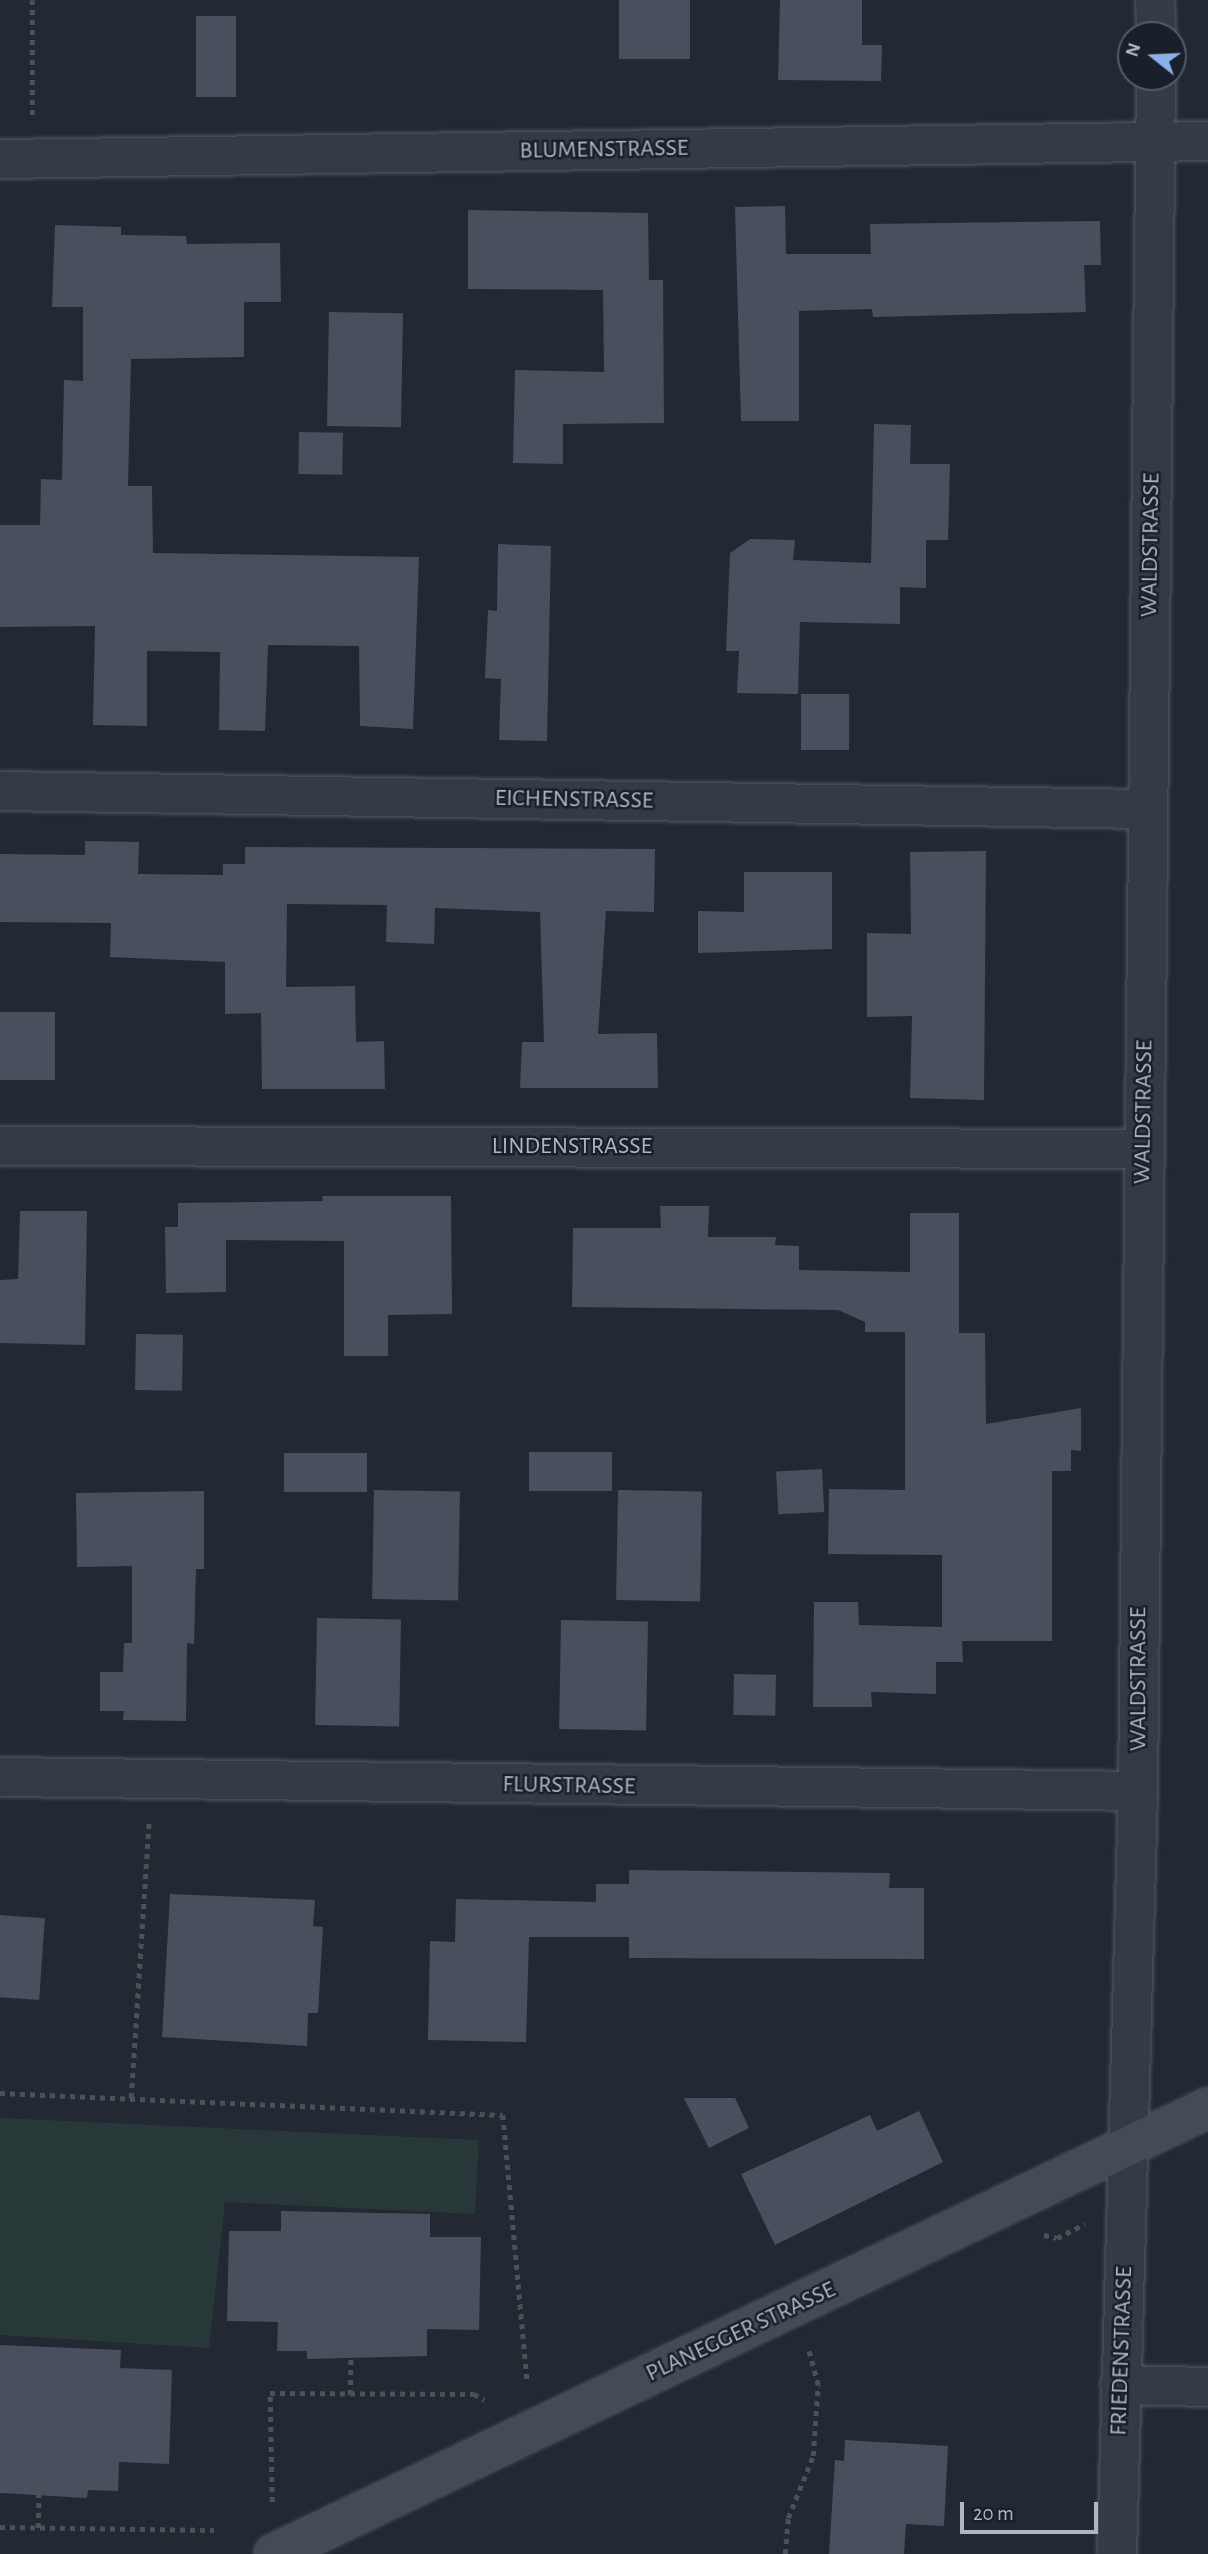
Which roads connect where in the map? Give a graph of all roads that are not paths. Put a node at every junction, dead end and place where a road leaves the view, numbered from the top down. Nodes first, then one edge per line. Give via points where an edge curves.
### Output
1 (1155, 0) edge
2 (1156, 21) edge
3 (1156, 91) edge
4 (1208, 141) edge
5 (1157, 142) junction
6 (16, 159) edge
7 (0, 791) edge
8 (1149, 809) junction
9 (0, 1146) edge
10 (1143, 1149) junction
11 (0, 1777) edge
12 (1139, 1791) junction
13 (1208, 2108) edge
14 (1129, 2147) junction
15 (1120, 2385) junction
16 (1208, 2387) edge
17 (274, 2554) edge
18 (1117, 2554) edge

1 - 2 street
3 - 5 street, WALDSTRASSE
4 - 5 street, BLUMENSTRASSE
5 - 6 street, BLUMENSTRASSE
5 - 8 street, WALDSTRASSE
7 - 8 street, EICHENSTRASSE
8 - 10 street, WALDSTRASSE
9 - 10 street, LINDENSTRASSE
10 - 12 street, WALDSTRASSE
11 - 12 street, FLURSTRASSE via 151,1783
12 - 14 street, WALDSTRASSE
13 - 14 street, PLANEGGER STRASSE
14 - 15 street, FRIEDENSTRASSE
14 - 17 street, PLANEGGER STRASSE
15 - 16 street
15 - 18 street, FRIEDENSTRASSE

